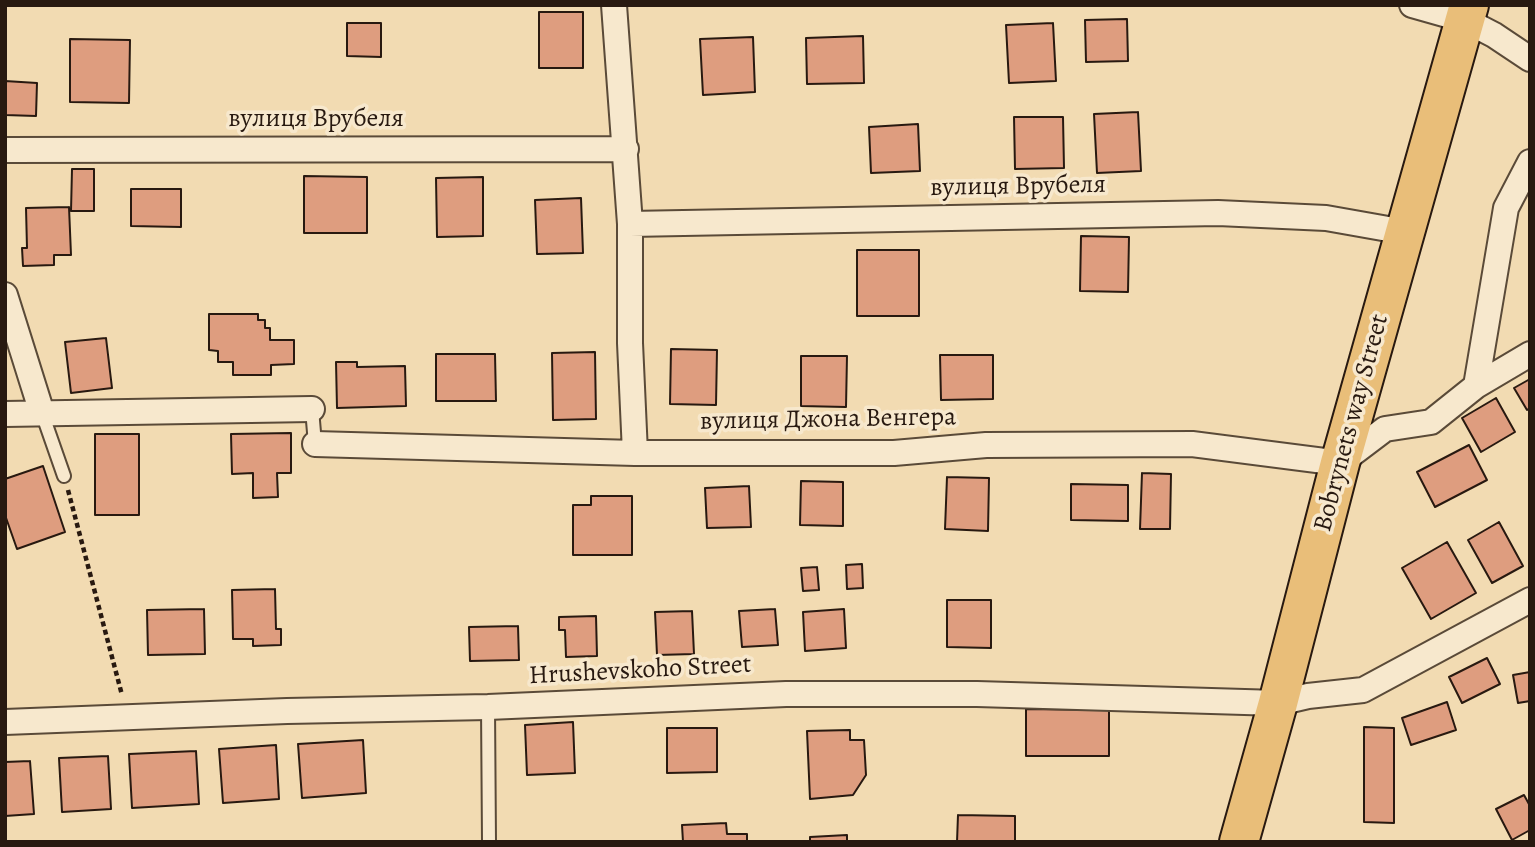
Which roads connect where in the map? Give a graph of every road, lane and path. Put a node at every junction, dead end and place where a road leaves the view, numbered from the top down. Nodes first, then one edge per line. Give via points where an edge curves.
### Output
1 (614, 5) edge
2 (1412, 5) edge
3 (1467, 13) edge
4 (1530, 59) edge
5 (626, 149) junction
6 (5, 150) edge
7 (1530, 162) edge
8 (631, 224) junction
9 (1405, 232) junction
10 (5, 295) edge
11 (1530, 354) edge
12 (1476, 386) junction
13 (313, 409) joint
14 (42, 413) junction
15 (5, 414) edge
16 (315, 444) joint
17 (635, 453) junction
18 (1340, 463) junction
19 (64, 476) joint
20 (1530, 600) edge
21 (1278, 703) junction
22 (488, 707) junction
23 (128, 716) junction
24 (5, 722) edge
25 (489, 842) edge
26 (1239, 842) edge

1 - 5 street
2 - 3 street
3 - 4 street
3 - 9 main road, Bobrynets way Street
5 - 6 street, вулиця Врубеля
5 - 8 street
7 - 12 street via 1506,208
8 - 9 street, вулиця Врубеля via 1218,213 1326,218
8 - 17 street
9 - 18 main road, Bobrynets way Street
10 - 14 street
11 - 12 street
12 - 18 street via 1431,422 1385,429
13 - 14 street
13 - 16 lane
14 - 15 street
14 - 19 lane
16 - 17 street, вулиця Джона Венгера
17 - 18 street, вулиця Джона Венгера via 894,453 986,445 1192,444
18 - 21 main road, Bobrynets way Street
19 - 23 path
20 - 21 street, Hrushevskoho Street via 1363,690
21 - 22 street, Hrushevskoho Street via 786,694
21 - 26 main road, Bobrynets way Street
22 - 23 street, Hrushevskoho Street
22 - 25 lane
23 - 24 street, Hrushevskoho Street

